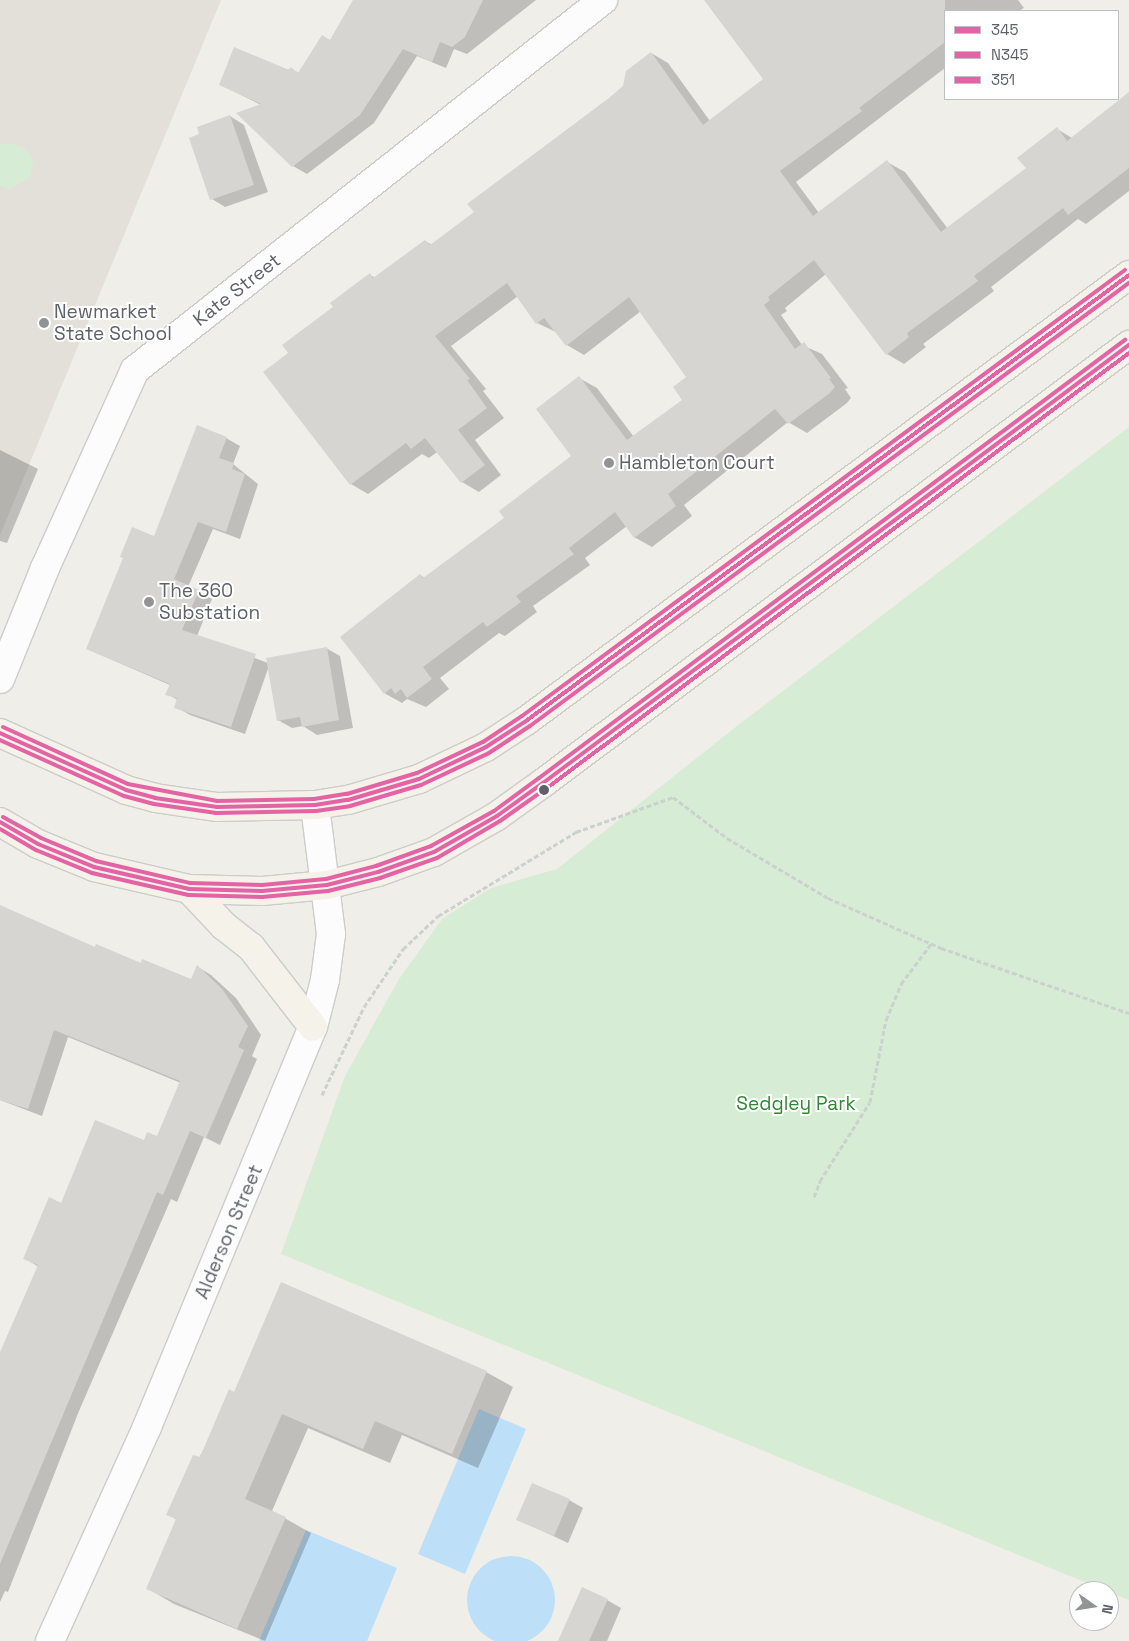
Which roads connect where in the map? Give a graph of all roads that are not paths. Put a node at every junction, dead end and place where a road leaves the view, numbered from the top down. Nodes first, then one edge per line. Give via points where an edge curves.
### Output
1 (603, 0) edge
2 (1129, 275) edge
3 (1129, 345) edge
4 (0, 679) edge
5 (0, 733) edge
6 (315, 805) junction
7 (0, 822) edge
8 (327, 885) junction
9 (189, 889) junction
10 (313, 1027) junction
11 (50, 1641) edge

1 - 4 street, Kate Street via 135,370 45,568
2 - 6 main road via 526,721 486,747 419,780 348,800
3 - 8 main road via 497,816 434,852 378,872
5 - 6 main road via 100,780 155,798 217,807
6 - 8 street, Alderson Street
7 - 9 main road via 38,844 94,867
8 - 9 main road via 262,891
8 - 10 street, Alderson Street via 330,954
9 - 10 main road via 224,926 251,948
10 - 11 street, Alderson Street via 151,1418

